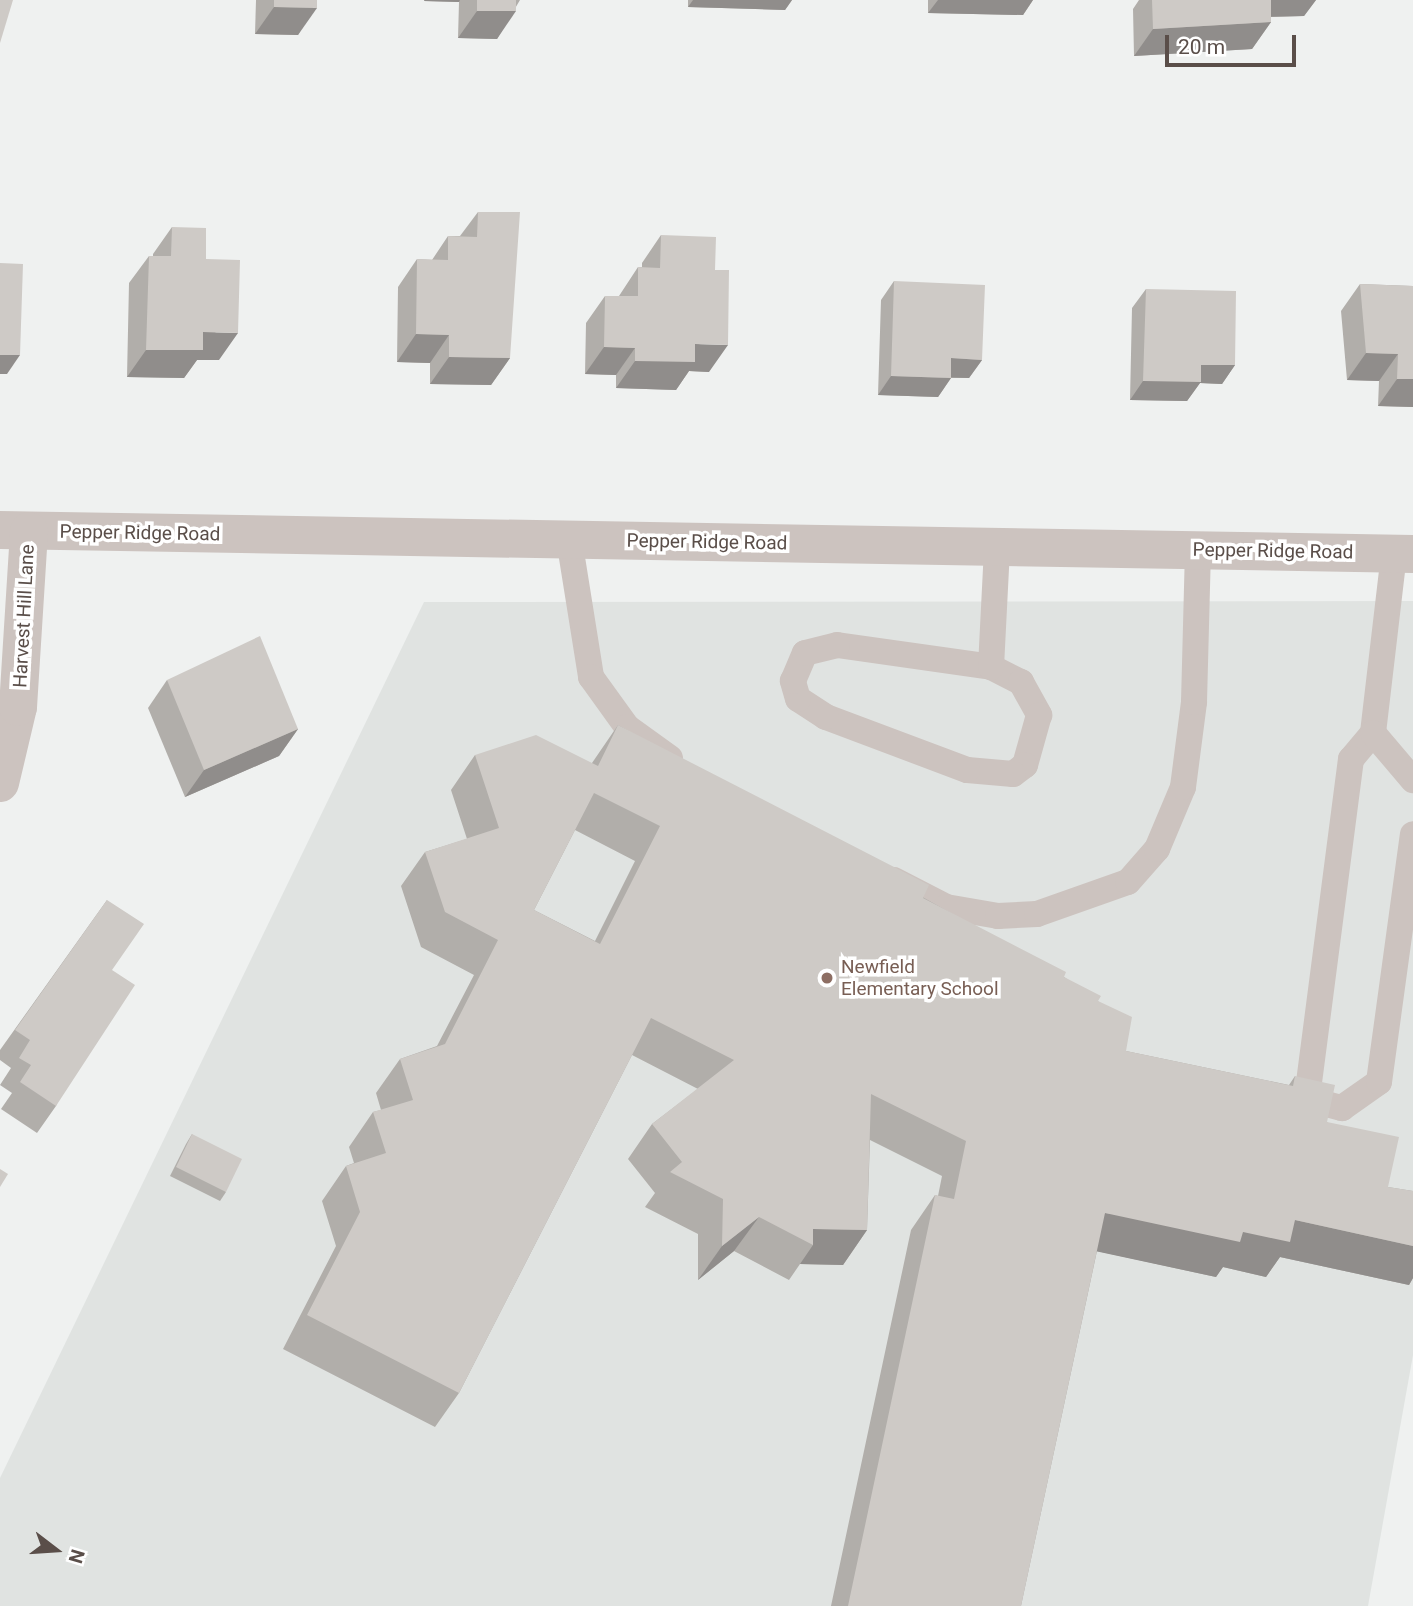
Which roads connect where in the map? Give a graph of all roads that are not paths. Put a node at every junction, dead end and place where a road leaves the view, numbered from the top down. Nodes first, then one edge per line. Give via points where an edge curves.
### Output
1 (14, 531) edge
2 (569, 540) junction
3 (997, 547) junction
4 (1198, 550) junction
5 (1403, 554) edge
6 (991, 667) junction
7 (1373, 733) junction
8 (696, 777) edge
9 (1413, 780) edge
10 (0, 783) edge
11 (1413, 834) edge
12 (874, 870) edge

1 - 2 street, Pepper Ridge Road
1 - 10 street, Harvest Hill Lane via 18,707
2 - 3 street, Pepper Ridge Road
2 - 8 lane via 591,677 627,727
3 - 4 street, Pepper Ridge Road
3 - 6 lane
4 - 5 street, Pepper Ridge Road
4 - 12 lane via 1194,702 1183,788 1157,849 1129,882 1037,914 998,916 946,907
5 - 7 lane
6 - 6 lane via 828,646 805,653 793,681 798,699 826,717 967,770 1013,774 1034,750 1039,715 1021,682
7 - 9 lane
7 - 11 lane via 1351,759 1308,1092 1319,1101 1342,1108 1379,1082

